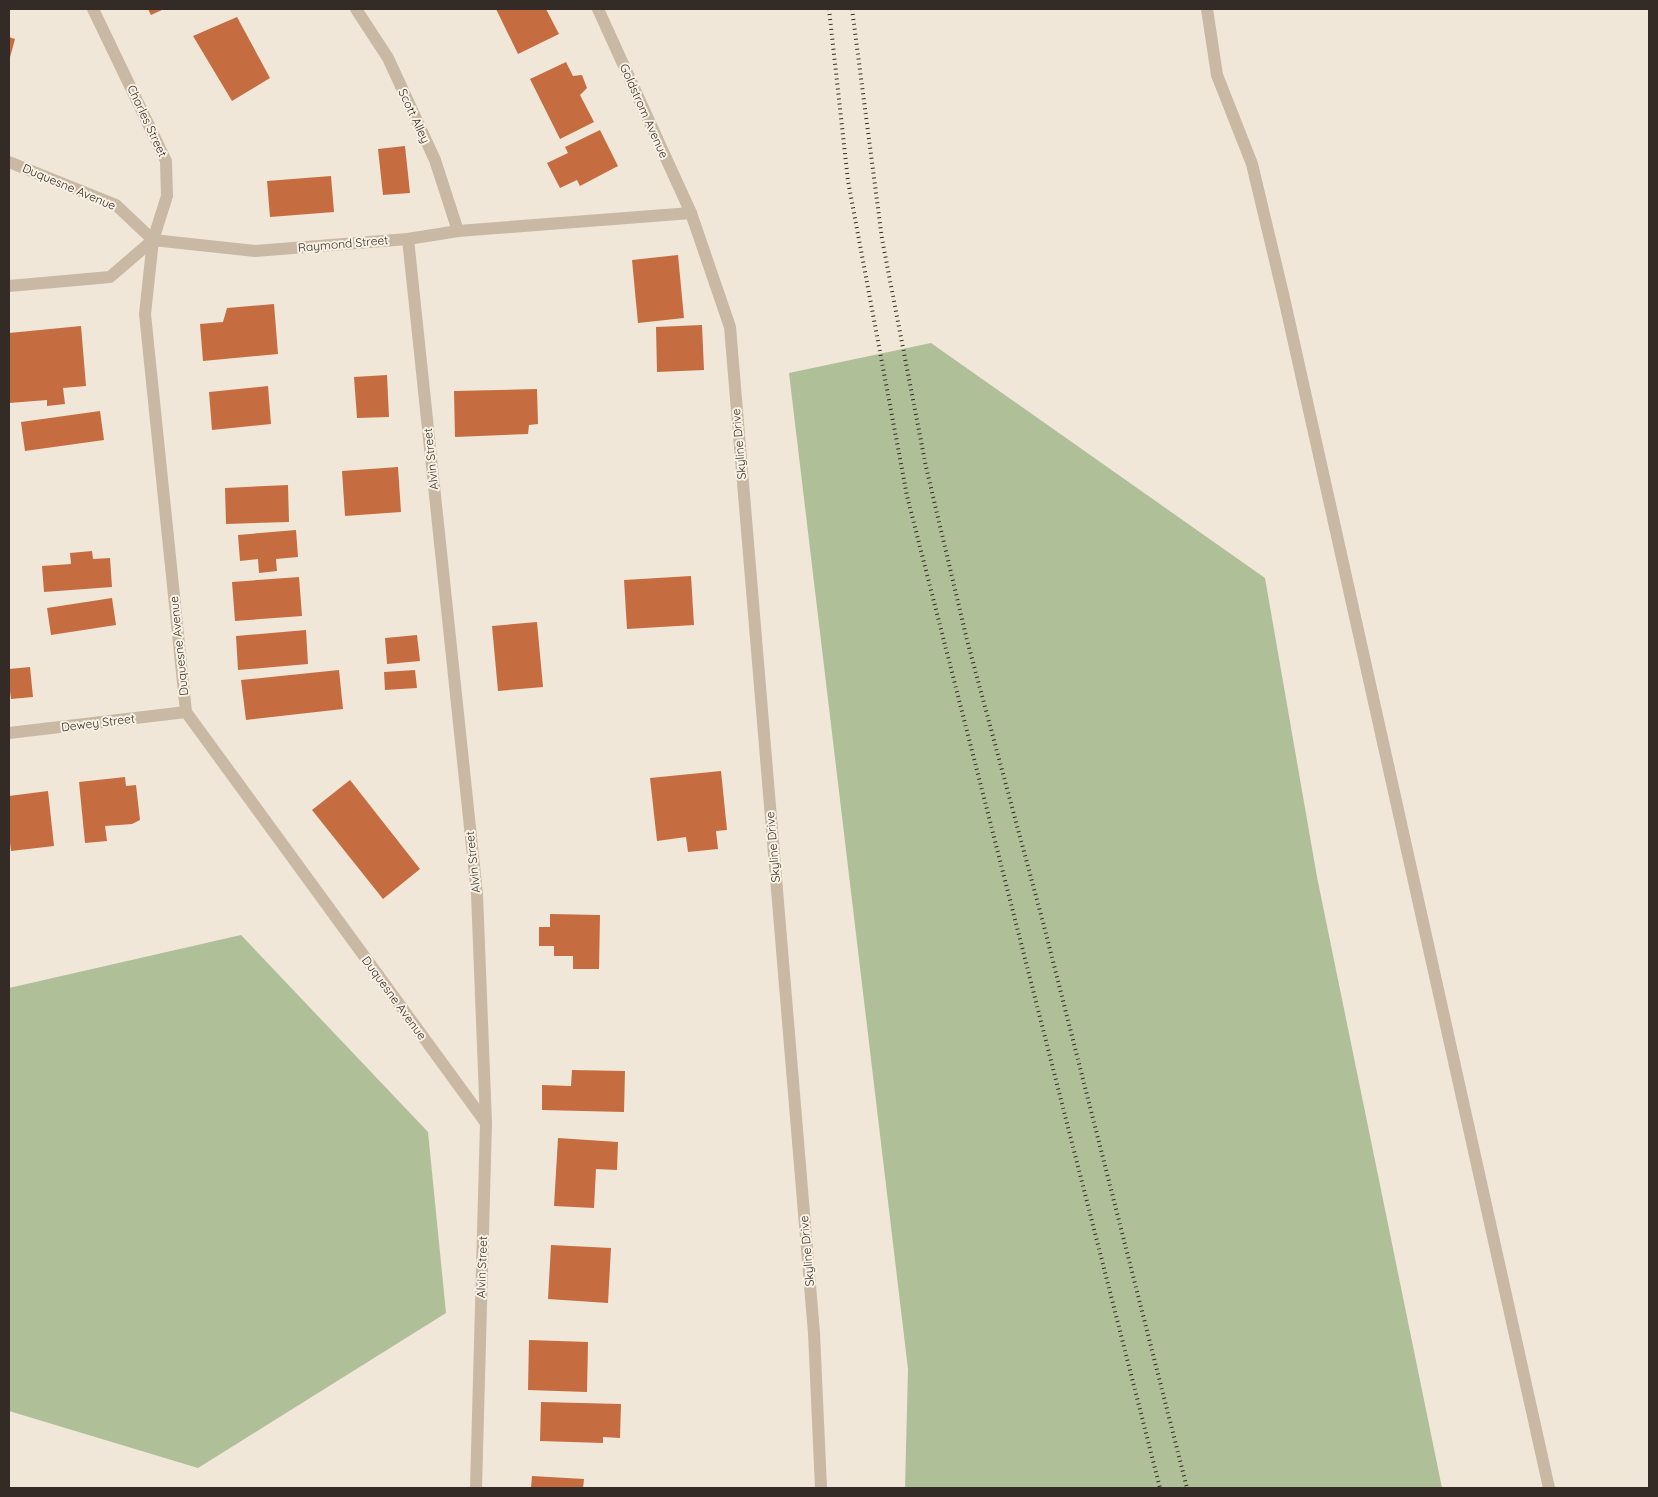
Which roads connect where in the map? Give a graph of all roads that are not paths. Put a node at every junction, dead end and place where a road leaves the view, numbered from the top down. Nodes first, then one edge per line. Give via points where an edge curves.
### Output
1 (93, 9) edge
2 (356, 9) edge
3 (598, 9) edge
4 (1207, 9) edge
5 (9, 162) edge
6 (691, 213) junction
7 (458, 230) junction
8 (408, 239) junction
9 (153, 240) junction
10 (9, 286) edge
11 (186, 712) junction
12 (9, 733) edge
13 (486, 1123) junction
14 (476, 1488) edge
15 (821, 1488) edge
16 (1549, 1488) edge

1 - 9 street, Charles Street via 166,161 167,196
2 - 7 street, Scott Alley via 396,75 435,160
3 - 6 street, Goldstrom Avenue
4 - 16 street via 1216,76 1252,164 1284,298
5 - 9 street, Duquesne Avenue via 116,205
6 - 7 street, Raymond Street
6 - 15 street, Skyline Drive via 730,326 813,1323
7 - 8 street, Raymond Street
8 - 9 street, Raymond Street via 255,251
8 - 13 street, Alvin Street via 477,894
9 - 10 street via 110,277
9 - 11 street, Duquesne Avenue via 145,314
11 - 12 street, Dewey Street
11 - 13 street, Duquesne Avenue
13 - 14 street, Alvin Street

